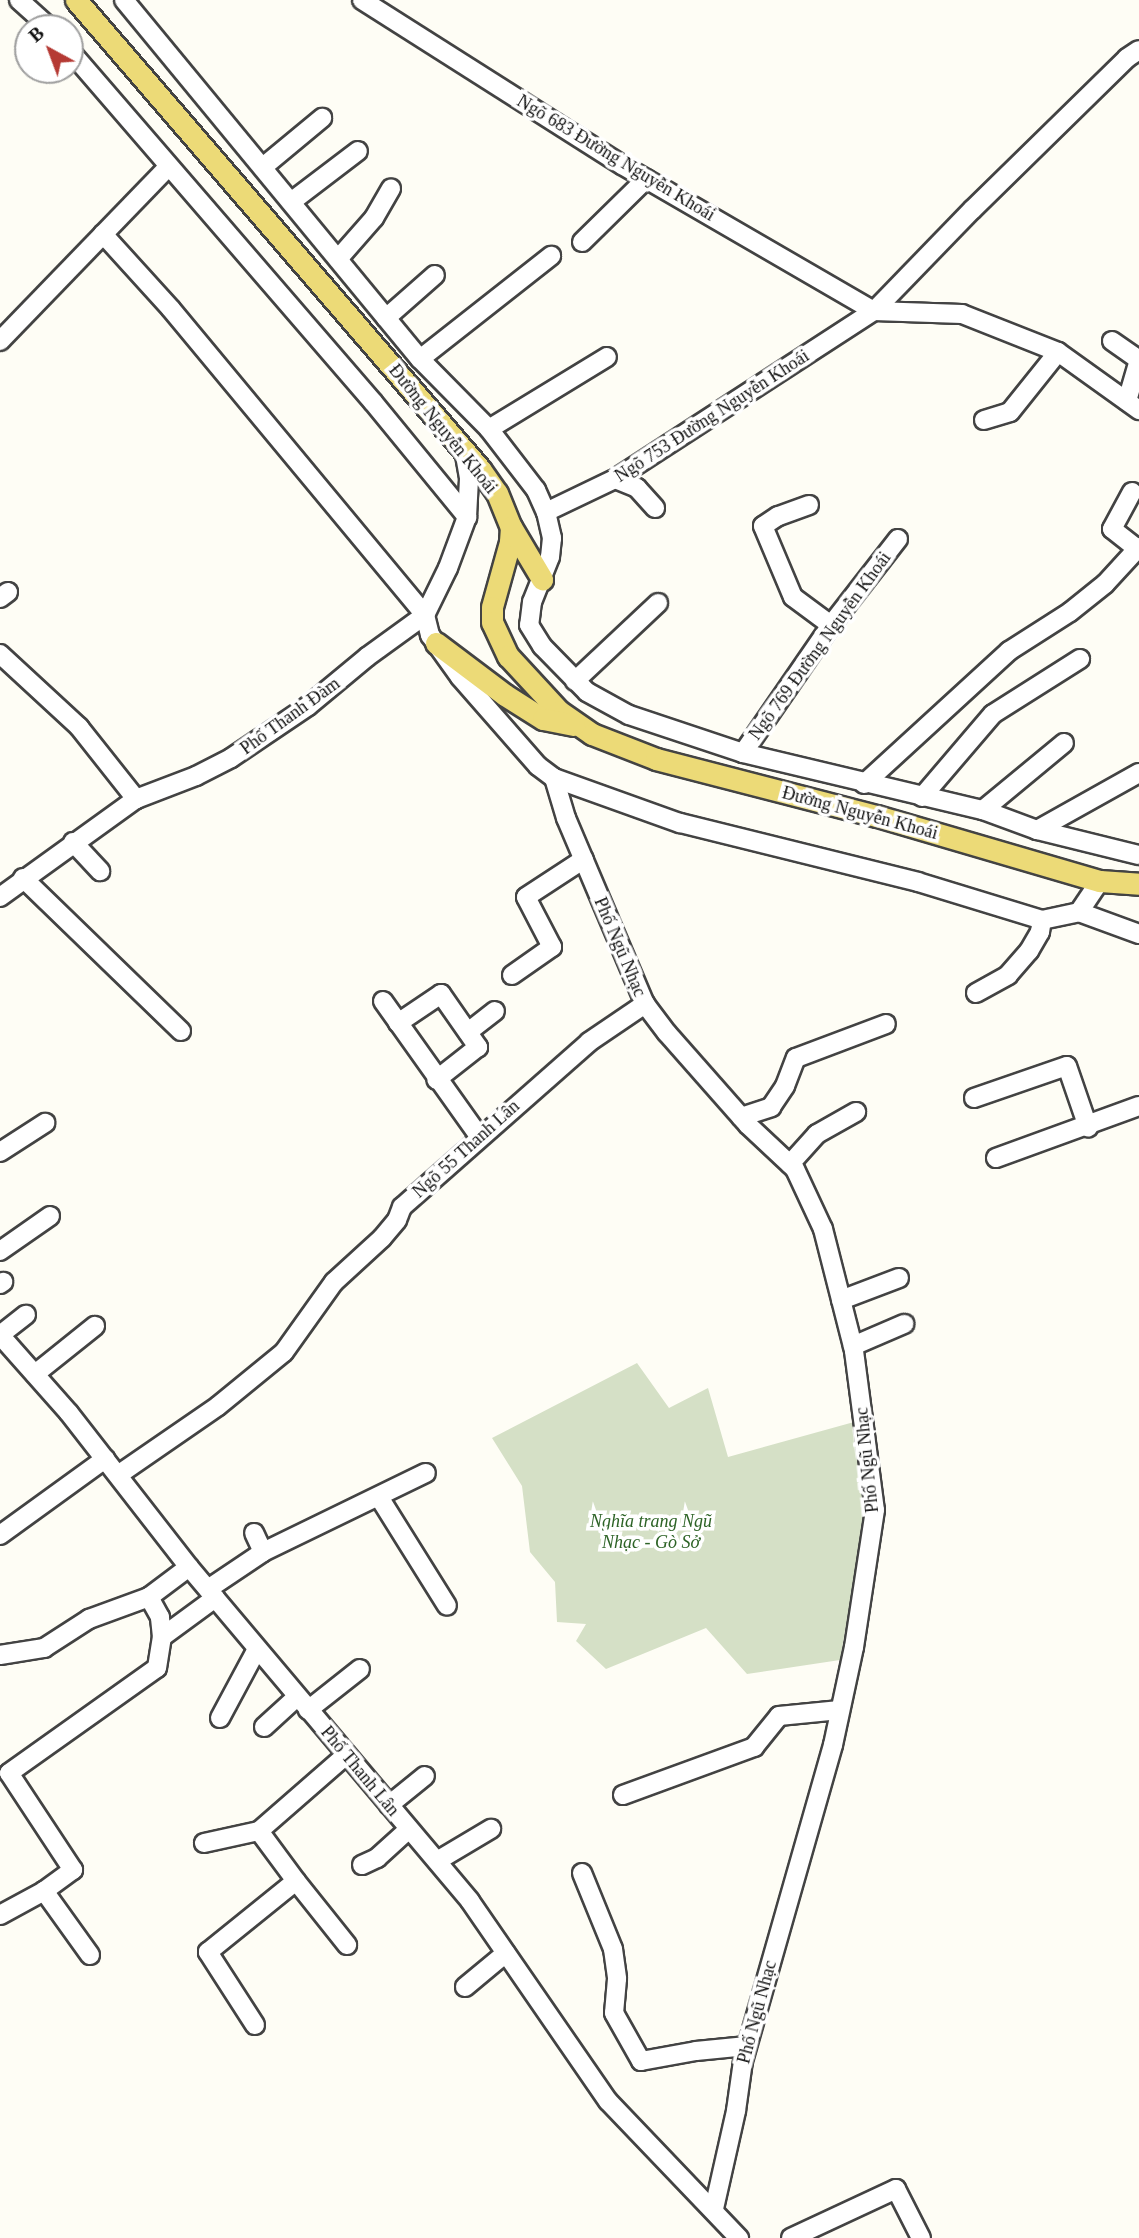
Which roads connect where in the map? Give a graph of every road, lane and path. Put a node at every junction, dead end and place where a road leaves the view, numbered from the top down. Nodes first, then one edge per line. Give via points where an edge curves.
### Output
1 (19, 0) edge
2 (76, 0) edge
3 (124, 0) edge
4 (362, 0) edge
5 (34, 14) edge
6 (1139, 50) edge
7 (84, 68) edge
8 (322, 118) dead end
9 (358, 151) dead end
10 (168, 167) junction
11 (263, 167) junction
12 (646, 179) junction
13 (391, 189) dead end
14 (291, 202) junction
15 (103, 234) junction
16 (582, 242) dead end
17 (551, 256) dead end
18 (338, 259) junction
19 (435, 275) dead end
20 (874, 311) junction
21 (386, 318) junction
22 (0, 341) edge
23 (1112, 341) dead end
24 (1058, 352) junction
25 (607, 357) dead end
26 (420, 359) junction
27 (1139, 360) edge
28 (1133, 406) edge
29 (984, 420) dead end
30 (489, 429) junction
31 (464, 450) junction
32 (615, 479) junction
33 (1132, 492) dead end
34 (809, 505) dead end
35 (655, 508) dead end
36 (546, 512) junction
37 (467, 517) junction
38 (511, 527) junction
39 (898, 539) dead end
40 (1138, 548) edge
41 (542, 579) junction
42 (658, 603) dead end
43 (425, 615) junction
44 (831, 625) junction
45 (436, 643) junction
46 (0, 654) edge
47 (1080, 659) dead end
48 (575, 681) junction
49 (578, 726) junction
50 (1065, 743) dead end
51 (743, 753) junction
52 (1139, 774) edge
53 (554, 778) junction
54 (864, 784) junction
55 (922, 797) junction
56 (136, 799) junction
57 (983, 810) junction
58 (1037, 830) junction
59 (73, 842) junction
60 (1139, 855) edge
61 (584, 859) junction
62 (100, 871) dead end
63 (23, 878) junction
64 (1100, 881) junction
65 (1139, 884) edge
66 (0, 897) edge
67 (1079, 912) junction
68 (1042, 920) junction
69 (1139, 934) edge
70 (512, 975) dead end
71 (976, 993) dead end
72 (383, 1001) dead end
73 (645, 1004) junction
74 (495, 1011) dead end
75 (398, 1023) junction
76 (886, 1024) dead end
77 (181, 1031) dead end
78 (467, 1032) junction
79 (436, 1080) junction
80 (974, 1098) dead end
81 (1139, 1106) edge
82 (856, 1112) dead end
83 (741, 1117) junction
84 (45, 1123) dead end
85 (1088, 1128) junction
86 (479, 1136) junction
87 (0, 1152) edge
88 (996, 1158) dead end
89 (790, 1164) junction
90 (50, 1216) dead end
91 (0, 1251) edge
92 (899, 1278) dead end
93 (841, 1300) junction
94 (26, 1315) dead end
95 (904, 1324) dead end
96 (95, 1326) dead end
97 (0, 1335) edge
98 (853, 1346) junction
99 (35, 1374) junction
100 (105, 1459) junction
101 (426, 1473) dead end
102 (118, 1475) junction
103 (379, 1497) junction
104 (254, 1533) dead end
105 (0, 1535) edge
106 (263, 1552) junction
107 (189, 1567) junction
108 (211, 1593) junction
109 (149, 1597) junction
110 (447, 1606) dead end
111 (162, 1637) junction
112 (257, 1648) junction
113 (0, 1655) edge
114 (360, 1669) dead end
115 (303, 1704) junction
116 (840, 1710) junction
117 (220, 1718) dead end
118 (264, 1727) dead end
119 (346, 1755) junction
120 (425, 1776) dead end
121 (623, 1794) dead end
122 (389, 1805) junction
123 (410, 1829) junction
124 (491, 1829) dead end
125 (259, 1831) junction
126 (205, 1843) dead end
127 (437, 1861) junction
128 (362, 1865) dead end
129 (582, 1873) dead end
130 (296, 1881) junction
131 (44, 1891) junction
132 (0, 1915) edge
133 (347, 1945) dead end
134 (506, 1952) junction
135 (90, 1955) dead end
136 (465, 1987) dead end
137 (255, 2025) dead end
138 (747, 2046) junction
139 (714, 2209) junction
140 (739, 2238) edge
141 (791, 2238) edge
142 (921, 2238) edge

1 - 5 street
2 - 31 main road, Đường Nguyễn Khoái
3 - 11 street, Đường Nguyễn Khoái
4 - 12 street, Ngõ 683 Đường Nguyễn Khoái
6 - 20 street, Ngõ 753 Đường Nguyễn Khoái
7 - 10 street, Đường Nguyễn Khoái
8 - 11 street
9 - 14 street
10 - 15 street
10 - 37 street, Đường Nguyễn Khoái
11 - 14 street, Đường Nguyễn Khoái
12 - 16 street
12 - 20 street, Ngõ 683 Đường Nguyễn Khoái
13 - 18 street via 374,218
14 - 18 street, Đường Nguyễn Khoái
15 - 22 street
15 - 43 street via 171,309
17 - 26 street
18 - 21 street, Đường Nguyễn Khoái
19 - 21 street
20 - 24 street via 962,314
20 - 32 street, Ngõ 753 Đường Nguyễn Khoái
21 - 26 street, Đường Nguyễn Khoái
23 - 27 street
24 - 28 street
24 - 29 street via 1010,412
25 - 30 street
26 - 30 street, Đường Nguyễn Khoái
27 - 28 street
30 - 36 street, Đường Nguyễn Khoái via 528,478
31 - 37 street, Phố Thanh Đàm via 469,478
31 - 38 main road, Đường Nguyễn Khoái via 497,493
32 - 35 street via 637,488
32 - 36 street, Ngõ 753 Đường Nguyễn Khoái
33 - 40 street via 1112,528
34 - 44 street via 763,526 793,597
36 - 41 street, Đường Nguyễn Khoái via 552,538
37 - 43 street, Phố Thanh Đàm
38 - 41 main road
38 - 49 main road, Đường Nguyễn Khoái via 492,607 497,638 526,676
39 - 44 street, Ngõ 769 Đường Nguyễn Khoái
40 - 54 street via 1105,584 1070,612 1009,651
41 - 48 street, Đường Nguyễn Khoái via 529,625
42 - 48 street
43 - 45 street
43 - 56 street, Phố Thanh Đàm via 308,706 231,758
44 - 51 street, Ngõ 769 Đường Nguyễn Khoái
45 - 49 main road via 543,719
45 - 53 street via 500,725
46 - 56 street via 79,727
47 - 55 street via 993,713
48 - 51 street, Đường Nguyễn Khoái via 629,715
49 - 64 main road, Đường Nguyễn Khoái via 656,759
50 - 57 street
51 - 54 street, Đường Nguyễn Khoái
52 - 58 street
53 - 61 street, Phố Ngũ Nhạc
53 - 68 street via 680,823 918,881
54 - 55 street, Đường Nguyễn Khoái
55 - 57 street, Đường Nguyễn Khoái
56 - 59 street, Phố Thanh Đàm
57 - 58 street, Đường Nguyễn Khoái
58 - 60 street, Đường Nguyễn Khoái
59 - 62 street
59 - 63 street, Phố Thanh Đàm
61 - 70 street via 526,897 552,947
61 - 73 street, Phố Ngũ Nhạc
63 - 66 street, Phố Thanh Đàm
63 - 77 street
64 - 65 main road, Đường Nguyễn Khoái
64 - 67 street
67 - 68 street
67 - 69 street
68 - 71 street via 1040,932 1008,975
72 - 75 street
73 - 83 street, Phố Ngũ Nhạc
73 - 86 street, Ngõ 55 Thanh Lân via 589,1042
74 - 78 street
75 - 78 street via 441,994
75 - 79 street
76 - 83 street via 796,1058 771,1107
78 - 79 street via 478,1047
79 - 86 street
80 - 85 street via 1067,1066
81 - 85 street
82 - 89 street via 817,1134
83 - 89 street, Phố Ngũ Nhạc
84 - 87 street
85 - 88 street
86 - 102 street, Ngõ 55 Thanh Lân via 402,1207 382,1238 334,1282 284,1352 209,1412
89 - 93 street, Phố Ngũ Nhạc via 822,1229
90 - 91 street
92 - 93 street
93 - 98 street, Phố Ngũ Nhạc
94 - 97 street
95 - 98 street
96 - 99 street
97 - 99 street, Phố Thanh Lân
98 - 116 street, Phố Ngũ Nhạc via 875,1510
99 - 100 street, Phố Thanh Lân
100 - 102 street, Phố Thanh Lân
100 - 105 street
101 - 103 street
102 - 107 street, Phố Thanh Lân
103 - 106 street
103 - 110 street
104 - 106 street
106 - 108 street
107 - 108 street, Phố Thanh Lân
107 - 109 street
108 - 111 street
108 - 112 street, Phố Thanh Lân
109 - 111 street via 160,1617
109 - 113 street via 89,1619 44,1648
111 - 131 street via 157,1668 9,1773 73,1870
112 - 115 street, Phố Thanh Lân
112 - 117 street
114 - 115 street
115 - 118 street
115 - 119 street, Phố Thanh Lân
116 - 121 street via 779,1716 754,1747
116 - 138 street, Phố Ngũ Nhạc
119 - 122 street, Phố Thanh Lân
119 - 125 street
120 - 122 street
122 - 123 street, Phố Thanh Lân
123 - 127 street, Phố Thanh Lân
123 - 128 street
124 - 127 street
125 - 126 street
125 - 130 street
127 - 134 street, Phố Thanh Lân
129 - 138 street via 613,1949 617,1979 614,2013 641,2061
130 - 133 street
130 - 137 street via 208,1952
131 - 132 street
131 - 135 street
134 - 136 street
134 - 139 street, Phố Thanh Lân via 608,2101
138 - 139 street, Phố Ngũ Nhạc
139 - 140 street, Phố Thanh Lân
141 - 142 street via 896,2189

